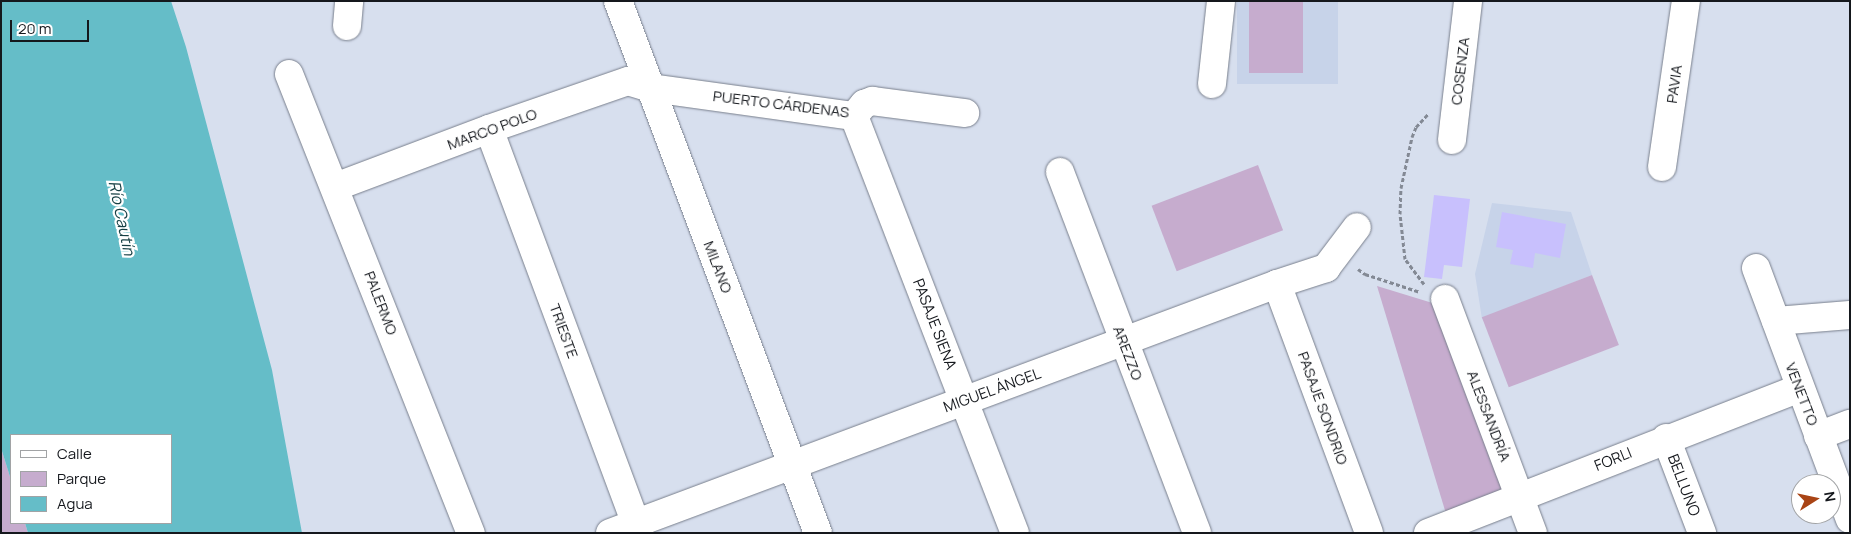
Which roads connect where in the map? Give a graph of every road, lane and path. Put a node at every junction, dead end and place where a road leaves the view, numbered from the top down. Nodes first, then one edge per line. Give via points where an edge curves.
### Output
1 (618, 1) edge
2 (1221, 1) edge
3 (1468, 1) edge
4 (1686, 1) edge
5 (289, 74) dead end
6 (1212, 84) dead end
7 (651, 88) junction
8 (1456, 108) junction
9 (966, 113) dead end
10 (854, 116) junction
11 (489, 129) junction
12 (1452, 140) dead end
13 (1662, 167) dead end
14 (1060, 172) dead end
15 (336, 187) junction
16 (1357, 227) dead end
17 (1338, 252) junction
18 (1756, 268) dead end
19 (1277, 284) junction
20 (1445, 299) junction
21 (1850, 315) edge
22 (1776, 321) junction
23 (1124, 341) junction
24 (1799, 388) junction
25 (964, 400) junction
26 (1850, 424) edge
27 (1818, 436) junction
28 (1666, 438) junction
29 (792, 465) junction
30 (1519, 497) junction
31 (1850, 519) edge
32 (638, 528) edge
33 (471, 533) edge
34 (610, 533) edge
35 (818, 533) edge
36 (1016, 533) edge
37 (1197, 533) edge
38 (1369, 533) edge
39 (1428, 533) edge
40 (1533, 533) edge
41 (1702, 533) edge

1 - 7 street, MILANO
2 - 6 street
3 - 8 street, COSENZA
4 - 13 street, PAVIA
5 - 15 street, PALERMO
7 - 10 street, PUERTO CÁRDENAS
7 - 11 street, MARCO POLO via 628,81
7 - 29 street, MILANO
8 - 12 street, COSENZA
8 - 20 path via 1432,111 1416,127 1401,188 1405,259 1418,279
9 - 10 street, PUERTO CÁRDENAS via 872,101 864,104
10 - 25 street, PASAJE SIENA
11 - 15 street, MARCO POLO
11 - 32 street, TRIESTE
14 - 23 street, AREZZO
15 - 33 street, PALERMO
16 - 17 street, MIGUEL ÁNGEL
17 - 19 street, MIGUEL ÁNGEL via 1326,268
17 - 20 path via 1365,274
18 - 22 street, VENETTO
19 - 23 street, MIGUEL ÁNGEL
19 - 38 street, PASAJE SONDRIO
20 - 30 street, ALESSANDRÍA
21 - 22 street
22 - 24 street, VENETTO
23 - 25 street, MIGUEL ÁNGEL
23 - 37 street, AREZZO
24 - 27 street, VENETTO
24 - 28 street, FORLI
25 - 29 street, MIGUEL ÁNGEL
25 - 36 street, PASAJE SIENA
26 - 27 street
27 - 31 street, VENETTO
28 - 30 street, FORLI
28 - 41 street, BELLUNO
29 - 32 street, MIGUEL ÁNGEL
29 - 35 street, MILANO
30 - 39 street, FORLI
30 - 40 street, ALESSANDRÍA
32 - 34 street, MIGUEL ÁNGEL

